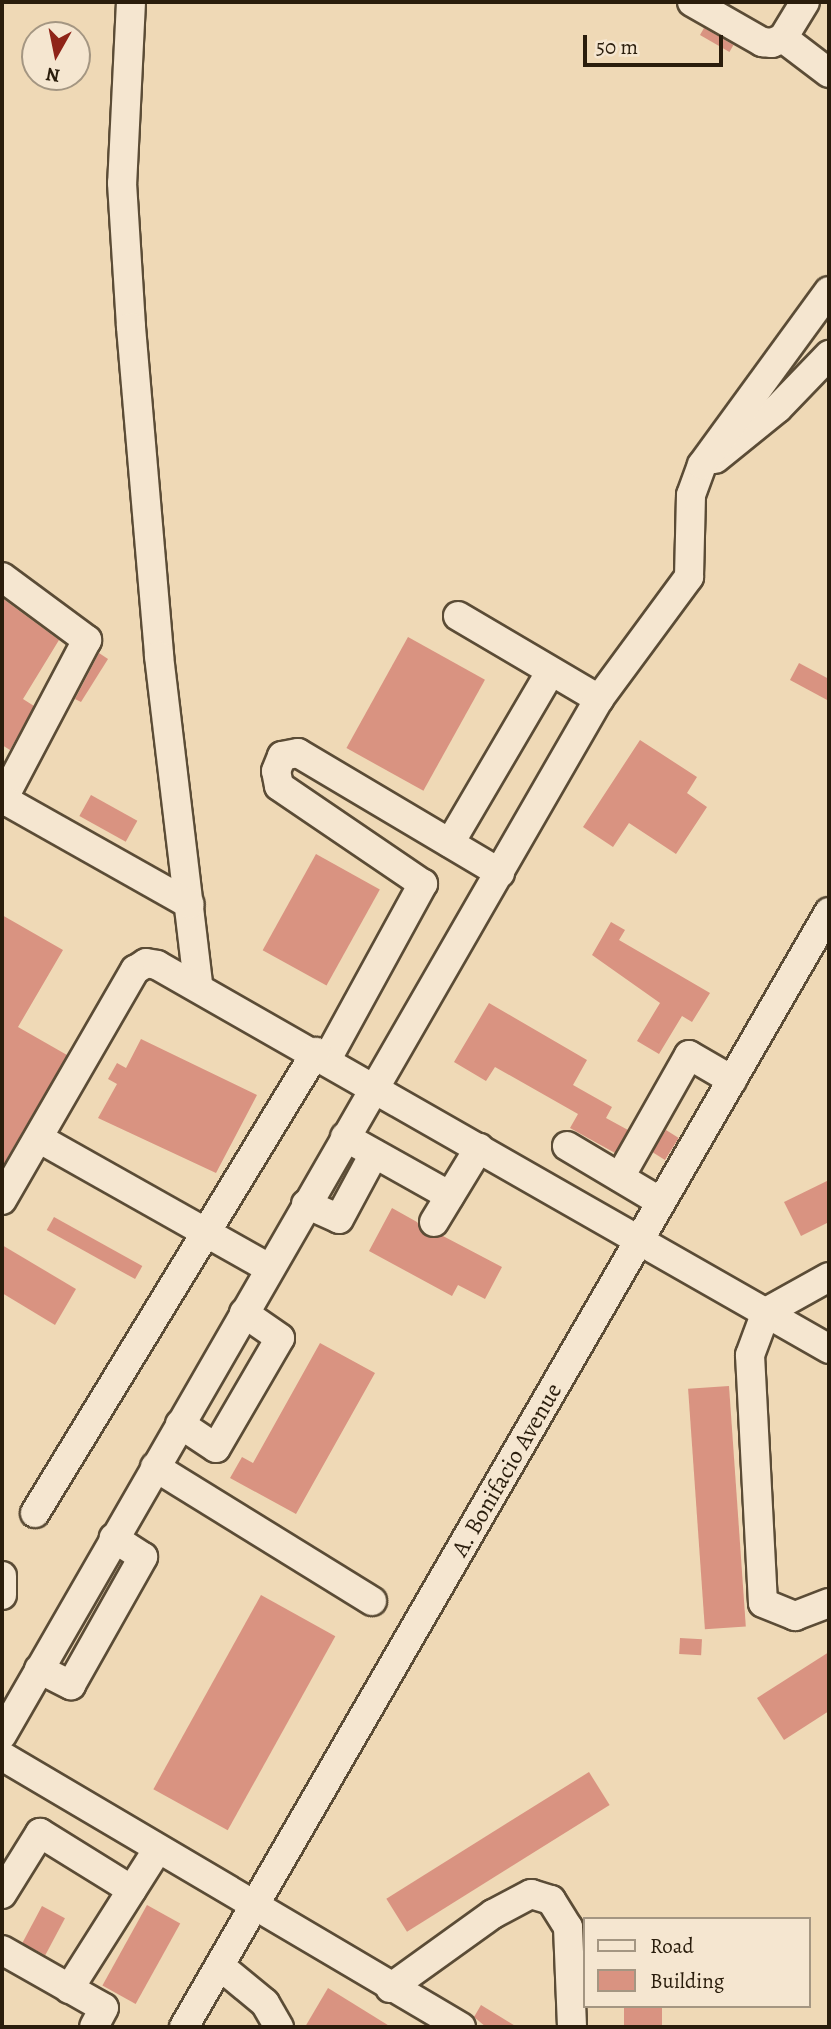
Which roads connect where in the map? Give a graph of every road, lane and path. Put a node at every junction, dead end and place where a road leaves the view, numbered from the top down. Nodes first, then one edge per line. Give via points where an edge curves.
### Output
1 (131, 2) edge
2 (692, 2) edge
3 (805, 2) edge
4 (783, 38) junction
5 (829, 73) edge
6 (829, 291) edge
7 (829, 355) edge
8 (702, 465) junction
9 (2, 577) edge
10 (458, 616) dead end
11 (551, 671) junction
12 (599, 699) junction
13 (450, 843) junction
14 (500, 873) junction
15 (189, 904) junction
16 (829, 912) edge
17 (198, 985) junction
18 (322, 1055) junction
19 (732, 1080) junction
20 (374, 1087) junction
21 (345, 1136) junction
22 (40, 1139) junction
23 (567, 1146) dead end
24 (480, 1148) junction
25 (373, 1154) junction
26 (620, 1177) junction
27 (450, 1196) junction
28 (2, 1200) edge
29 (661, 1202) junction
30 (306, 1204) junction
31 (434, 1222) dead end
32 (209, 1232) junction
33 (638, 1241) junction
34 (269, 1268) junction
35 (829, 1277) edge
36 (244, 1312) junction
37 (766, 1312) junction
38 (829, 1349) edge
39 (180, 1424) junction
40 (155, 1467) junction
41 (36, 1513) dead end
42 (2, 1576) edge
43 (2, 1595) edge
44 (372, 1601) dead end
45 (829, 1603) edge
46 (2, 1735) edge
47 (2, 1756) edge
48 (158, 1849) junction
49 (132, 1890) junction
50 (2, 1894) edge
51 (255, 1907) junction
52 (2, 1950) edge
53 (220, 1966) junction
54 (390, 1988) junction
55 (69, 1989) junction
56 (443, 2023) edge
57 (94, 2027) edge
58 (184, 2027) edge
59 (279, 2027) edge
60 (572, 2027) edge

1 - 15 street via 122,183 131,327 159,656
2 - 4 street via 762,42
3 - 4 street
4 - 5 street
6 - 8 street
7 - 8 street via 778,408
8 - 12 street via 691,495 688,576
9 - 15 street via 87,640 7,792 10,803
10 - 11 street
11 - 12 street
11 - 13 street
12 - 14 street
13 - 14 street
13 - 18 street via 298,753 282,756 276,771 279,786 423,884
14 - 20 street
15 - 17 street
16 - 19 street, A. Bonifacio Avenue
17 - 18 street
17 - 22 street via 158,965 146,963 135,970
18 - 20 street
18 - 32 street
19 - 26 street via 689,1055
19 - 29 street, A. Bonifacio Avenue
20 - 21 street
20 - 24 street
21 - 25 street
21 - 30 street
22 - 28 street
22 - 32 street
23 - 26 street
24 - 27 street
24 - 33 street
25 - 27 street
25 - 30 street via 339,1219
26 - 29 street
27 - 31 street
29 - 33 street, A. Bonifacio Avenue
30 - 34 street
32 - 34 street
32 - 41 street
33 - 37 street
33 - 51 street, A. Bonifacio Avenue
34 - 36 street
35 - 37 street
36 - 39 street
36 - 39 street via 280,1338 216,1448
37 - 38 street
37 - 45 street via 751,1355 763,1603 795,1616
39 - 40 street
40 - 44 street
40 - 46 street
42 - 43 street
47 - 48 street
48 - 49 street
48 - 51 street
49 - 50 street via 40,1833
49 - 55 street
51 - 53 street, A. Bonifacio Avenue
51 - 54 street
52 - 55 street
53 - 58 street, A. Bonifacio Avenue
53 - 59 street via 265,2003
54 - 56 street
54 - 60 street via 493,1914 531,1894 551,1900 568,1927
55 - 57 street via 104,2008

